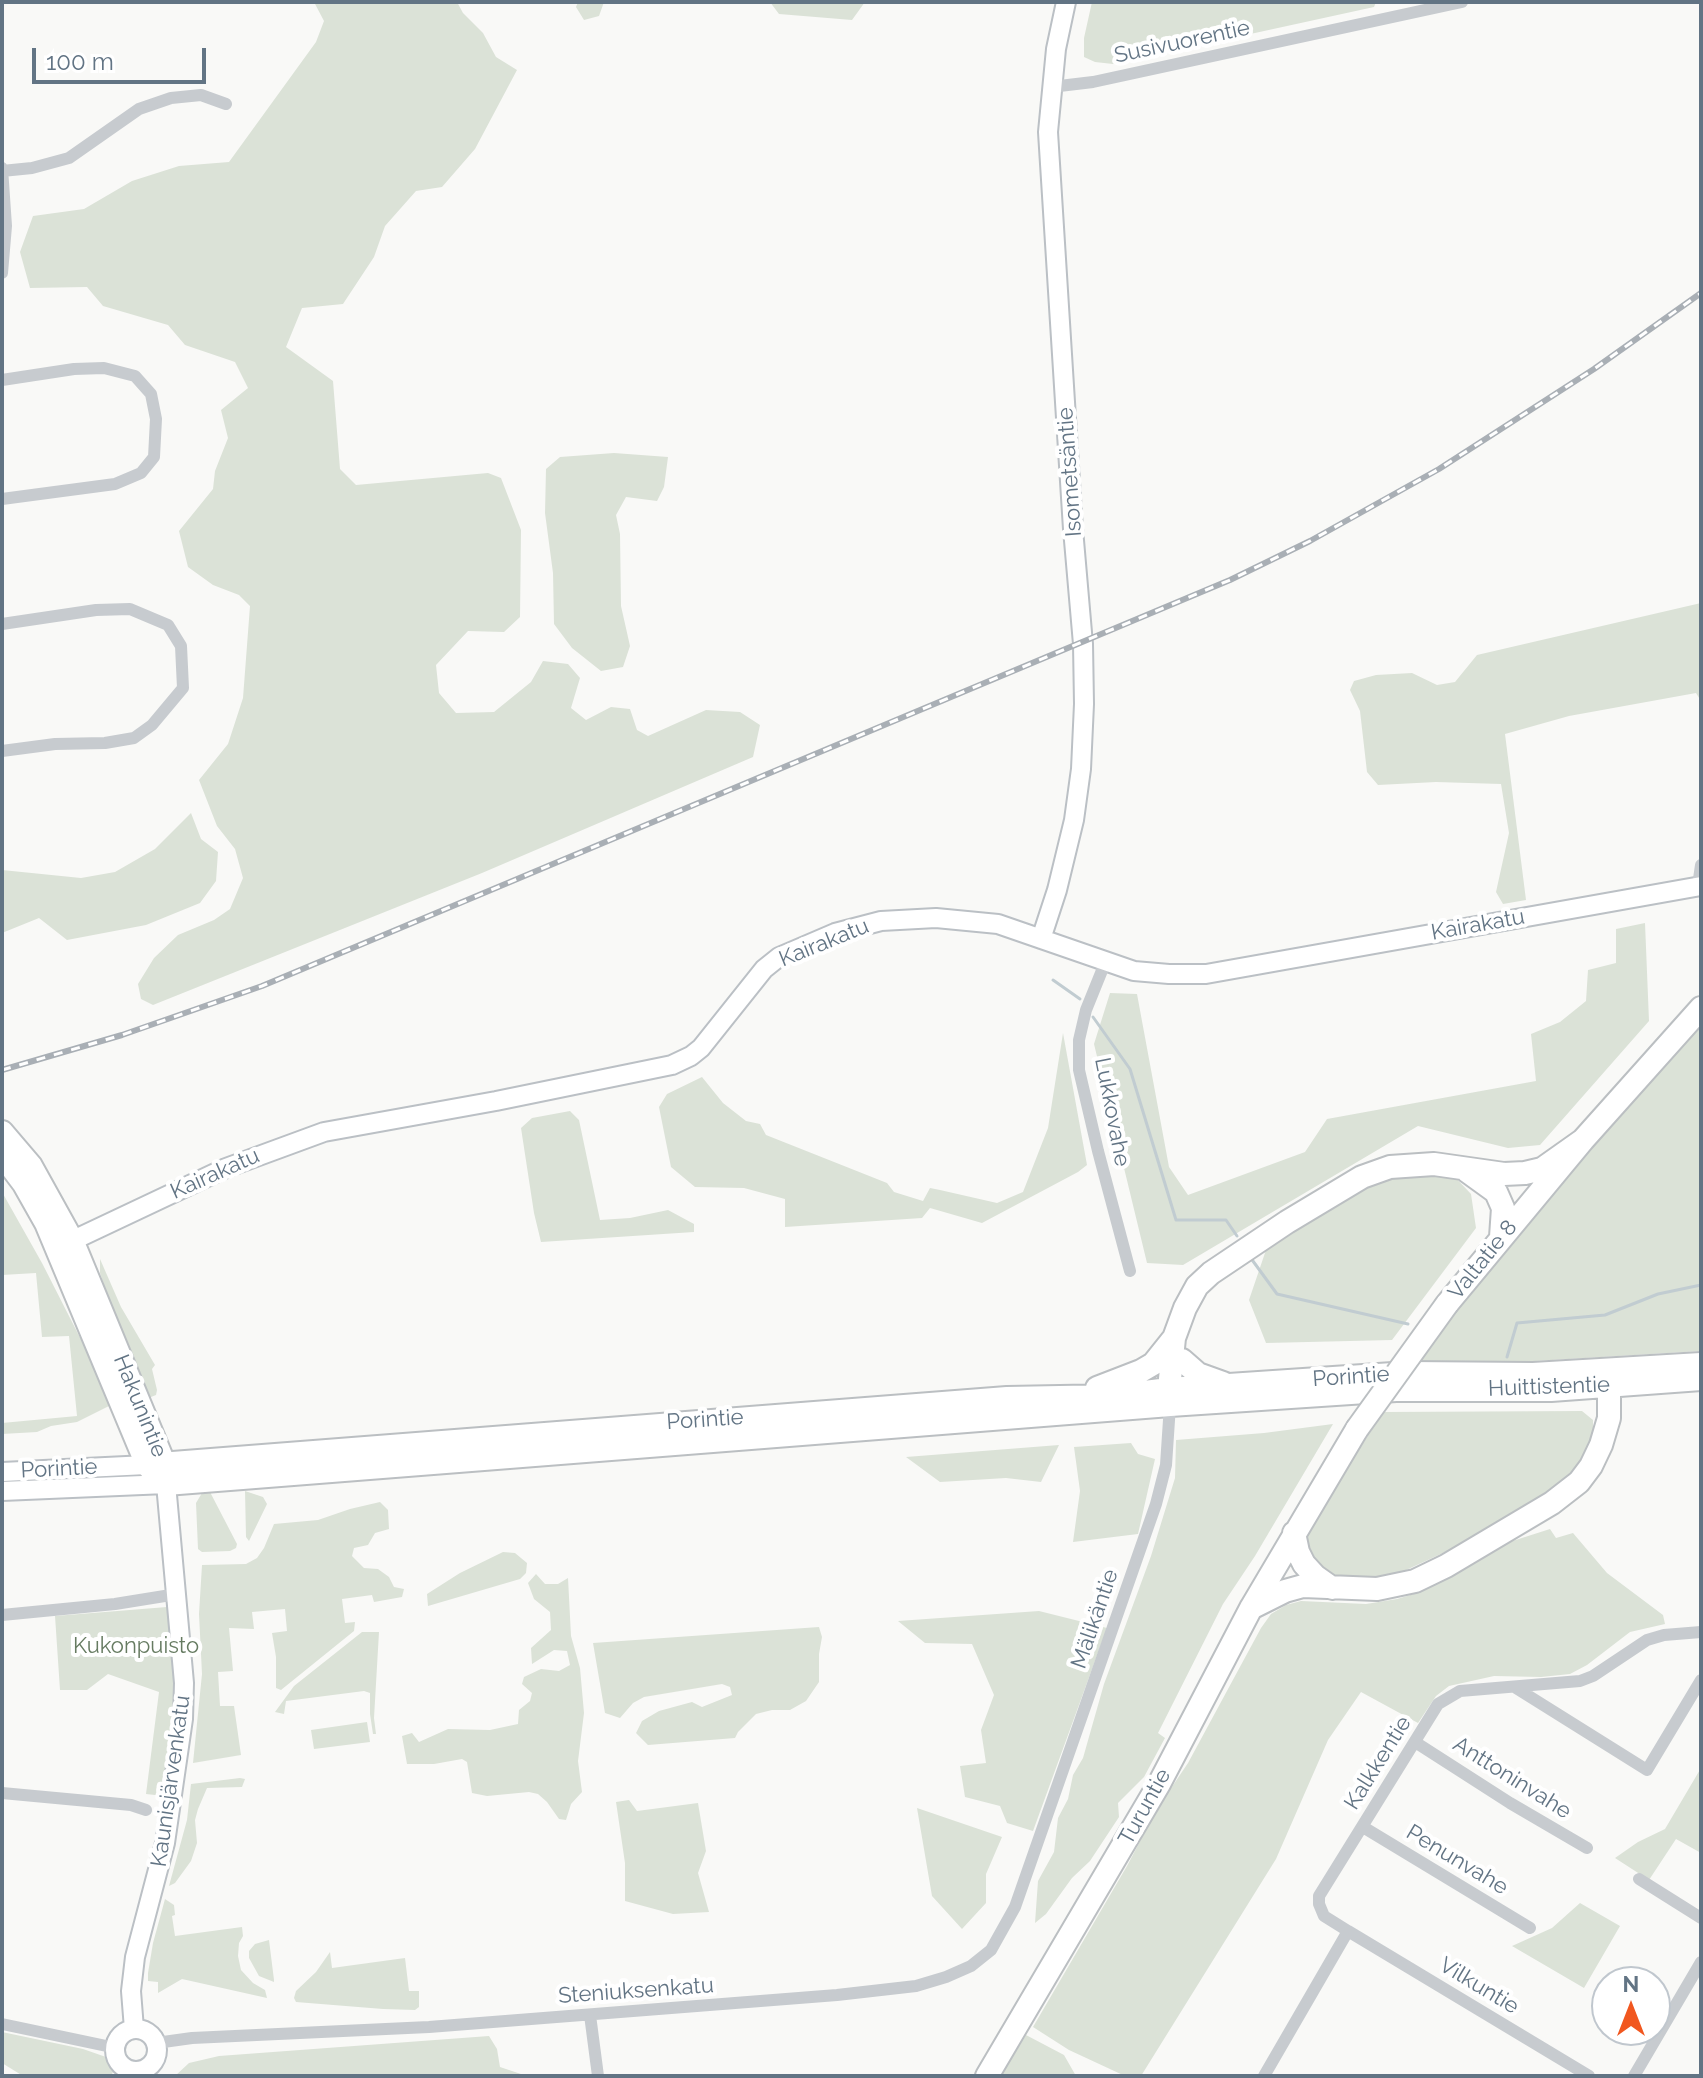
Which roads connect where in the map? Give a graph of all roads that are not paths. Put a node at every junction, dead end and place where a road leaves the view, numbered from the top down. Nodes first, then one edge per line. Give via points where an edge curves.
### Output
1 (1066, 2) edge
2 (1462, 2) edge
3 (1051, 87) junction
4 (226, 104) dead end
5 (2, 170) edge
6 (2, 273) edge
7 (2, 380) edge
8 (2, 499) edge
9 (2, 624) edge
10 (2, 751) edge
11 (1701, 865) edge
12 (1699, 886) edge
13 (1041, 939) junction
14 (1105, 963) junction
15 (1701, 1008) edge
16 (2, 1132) edge
17 (1583, 1140) junction
18 (2, 1155) edge
19 (1465, 1170) junction
20 (1501, 1237) junction
21 (64, 1244) junction
22 (1232, 1259) junction
23 (1130, 1271) dead end
24 (1174, 1338) junction
25 (1182, 1360) junction
26 (1701, 1364) edge
27 (1609, 1378) junction
28 (1701, 1379) edge
29 (1402, 1382) junction
30 (1232, 1386) junction
31 (1173, 1394) junction
32 (1058, 1395) junction
33 (142, 1431) junction
34 (200, 1465) junction
35 (242, 1467) junction
36 (159, 1471) junction
37 (2, 1472) edge
38 (2, 1491) edge
39 (1294, 1533) junction
40 (1332, 1588) junction
41 (177, 1594) junction
42 (1251, 1608) junction
43 (2, 1615) edge
44 (1701, 1632) edge
45 (1701, 1680) edge
46 (1516, 1688) junction
47 (1415, 1742) junction
48 (2, 1793) edge
49 (146, 1810) dead end
50 (1363, 1827) junction
51 (1038, 1841) joint
52 (1587, 1848) dead end
53 (1639, 1879) dead end
54 (1701, 1918) edge
55 (1530, 1928) dead end
56 (1348, 1931) junction
57 (1701, 1962) edge
58 (590, 2015) junction
59 (2, 2024) edge
60 (134, 2029) junction
61 (156, 2043) junction
62 (116, 2048) junction
63 (126, 2073) edge
64 (598, 2076) edge
65 (987, 2076) edge
66 (1264, 2076) edge
67 (1589, 2076) edge
68 (1634, 2076) edge

1 - 3 main road, Isometsäntie
2 - 3 street, Susivuorentie
3 - 13 main road, Isometsäntie via 1050,187 1084,704 1074,820
4 - 5 street via 201,95 171,98 139,109 69,158
5 - 6 street
7 - 8 street via 104,368 135,376 151,394 156,419 154,457 141,473 115,484
9 - 10 street via 130,609 168,625 181,646 183,688 134,738
11 - 12 street, Kairakatu
12 - 14 main road, Kairakatu via 1206,974 1146,972
13 - 14 main road, Kairakatu
13 - 21 main road, Kairakatu via 998,924 936,918 881,921 835,933 764,969 701,1048 672,1065 324,1132 226,1168
14 - 23 street, Lukkovahe via 1086,1010 1079,1070
15 - 17 highway, Valtatie 8
16 - 21 highway, Hakunintie via 31,1166
17 - 19 highway via 1542,1169 1504,1174
17 - 20 highway, Valtatie 8
18 - 21 highway, Hakunintie
19 - 20 highway via 1496,1192 1503,1208
19 - 22 highway via 1417,1164 1362,1177
20 - 39 highway, Valtatie 8, bridge via 1357,1429
21 - 33 highway, Hakunintie
22 - 24 highway via 1197,1286
22 - 25 highway via 1200,1303
24 - 31 highway
24 - 32 highway via 1141,1371 1106,1386
25 - 30 highway via 1198,1374
25 - 31 highway
26 - 27 highway, Huittistentie
27 - 28 highway, Huittistentie
27 - 29 highway, Huittistentie via 1499,1375
27 - 40 highway via 1609,1418 1601,1445 1567,1493 1415,1581 1377,1589
29 - 30 highway, Porintie
29 - 31 highway, Porintie
30 - 31 highway, Porintie
31 - 32 highway, Porintie
31 - 35 highway, Porintie
31 - 51 street, Mälikäntie via 1156,1504
32 - 35 highway, Porintie
33 - 34 highway
33 - 36 highway, Hakunintie
34 - 35 highway, Porintie
34 - 36 highway, Porintie
36 - 37 main road, Porintie
36 - 38 main road, Porintie
36 - 41 main road, Kaunisjärvenkatu
39 - 40 highway via 1304,1564
39 - 42 highway, Turuntie
40 - 42 highway via 1303,1586
41 - 43 street
41 - 60 main road, Kaunisjärvenkatu via 183,1719 165,1843 135,1957
42 - 65 highway, Turuntie via 1159,1784
44 - 46 street, Kalkkentie via 1647,1640 1580,1681
45 - 46 street via 1647,1770
46 - 47 street, Kalkkentie via 1460,1691 1438,1704
47 - 50 street, Kalkkentie
47 - 52 street, Anttoninvahe
48 - 49 street
50 - 55 street, Penunvahe
50 - 56 street, Kalkkentie via 1319,1896 1324,1916
51 - 58 street, Steniuksenkatu via 1015,1907 991,1950 946,1977 889,1990
53 - 54 street
56 - 66 street
56 - 67 street, Vilkuntie
57 - 68 street
58 - 61 street, Steniuksenkatu
58 - 64 street
59 - 62 street
60 - 61 main road via 147,2032
60 - 62 main road via 119,2037
61 - 63 main road via 151,2065
62 - 63 main road

